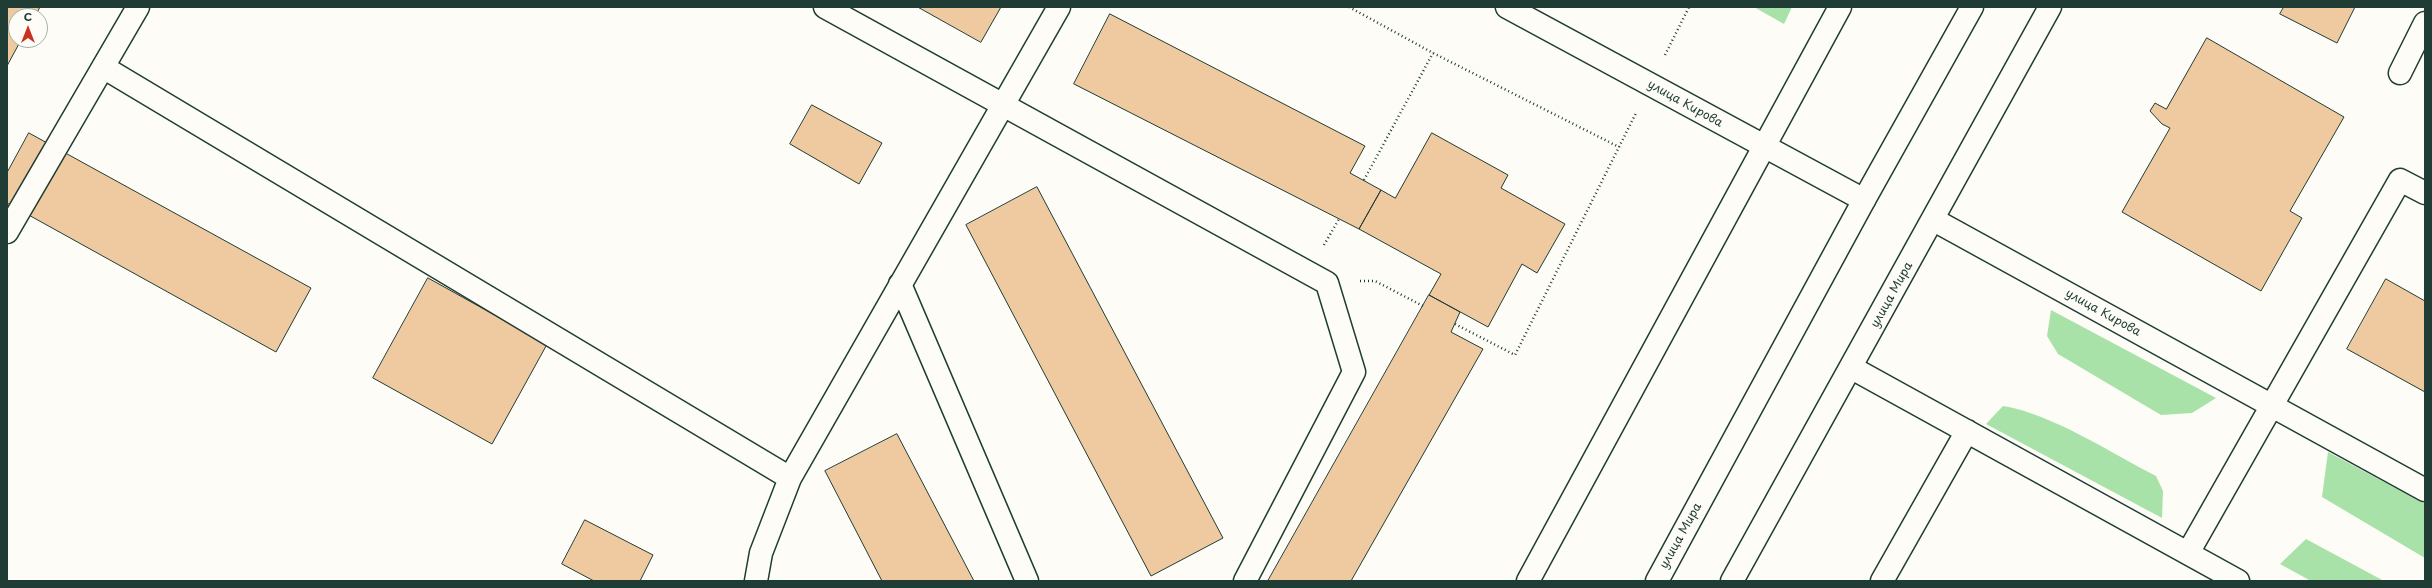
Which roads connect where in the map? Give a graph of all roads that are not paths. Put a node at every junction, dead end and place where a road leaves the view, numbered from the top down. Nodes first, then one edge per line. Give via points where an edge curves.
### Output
1 (138, 7) edge
2 (825, 7) edge
3 (1059, 7) edge
4 (1507, 7) edge
5 (1840, 7) edge
6 (1972, 7) edge
7 (2050, 7) edge
8 (2425, 23) edge
9 (103, 67) junction
10 (2400, 73) dead end
11 (1003, 104) junction
12 (1765, 147) junction
13 (2425, 193) edge
14 (1864, 200) junction
15 (1934, 220) junction
16 (7, 232) edge
17 (900, 284) junction
18 (1852, 368) junction
19 (2272, 406) junction
20 (1967, 431) junction
21 (790, 478) junction
22 (2425, 490) edge
23 (2188, 554) junction
24 (756, 581) edge
25 (1027, 581) edge
26 (1245, 581) edge
27 (1528, 581) edge
28 (1657, 581) edge
29 (1732, 581) edge
30 (1882, 581) edge
31 (2238, 581) edge

1 - 9 street
2 - 11 street
3 - 11 street
4 - 12 street, улица Кирова
5 - 12 street
6 - 14 street, улица Мира
7 - 15 street, улица Мира
8 - 10 street
9 - 16 street
9 - 21 street
11 - 17 street
11 - 26 street via 1327,283 1354,372
12 - 14 street, улица Кирова
12 - 27 street
13 - 19 street via 2400,180
14 - 28 street, улица Мира
15 - 18 street, улица Мира
15 - 19 street, улица Кирова
17 - 21 street
17 - 25 street
18 - 20 street
18 - 29 street, улица Мира
19 - 22 street, улица Кирова
19 - 23 street
20 - 23 street
20 - 30 street
21 - 24 street via 761,554
23 - 31 street

